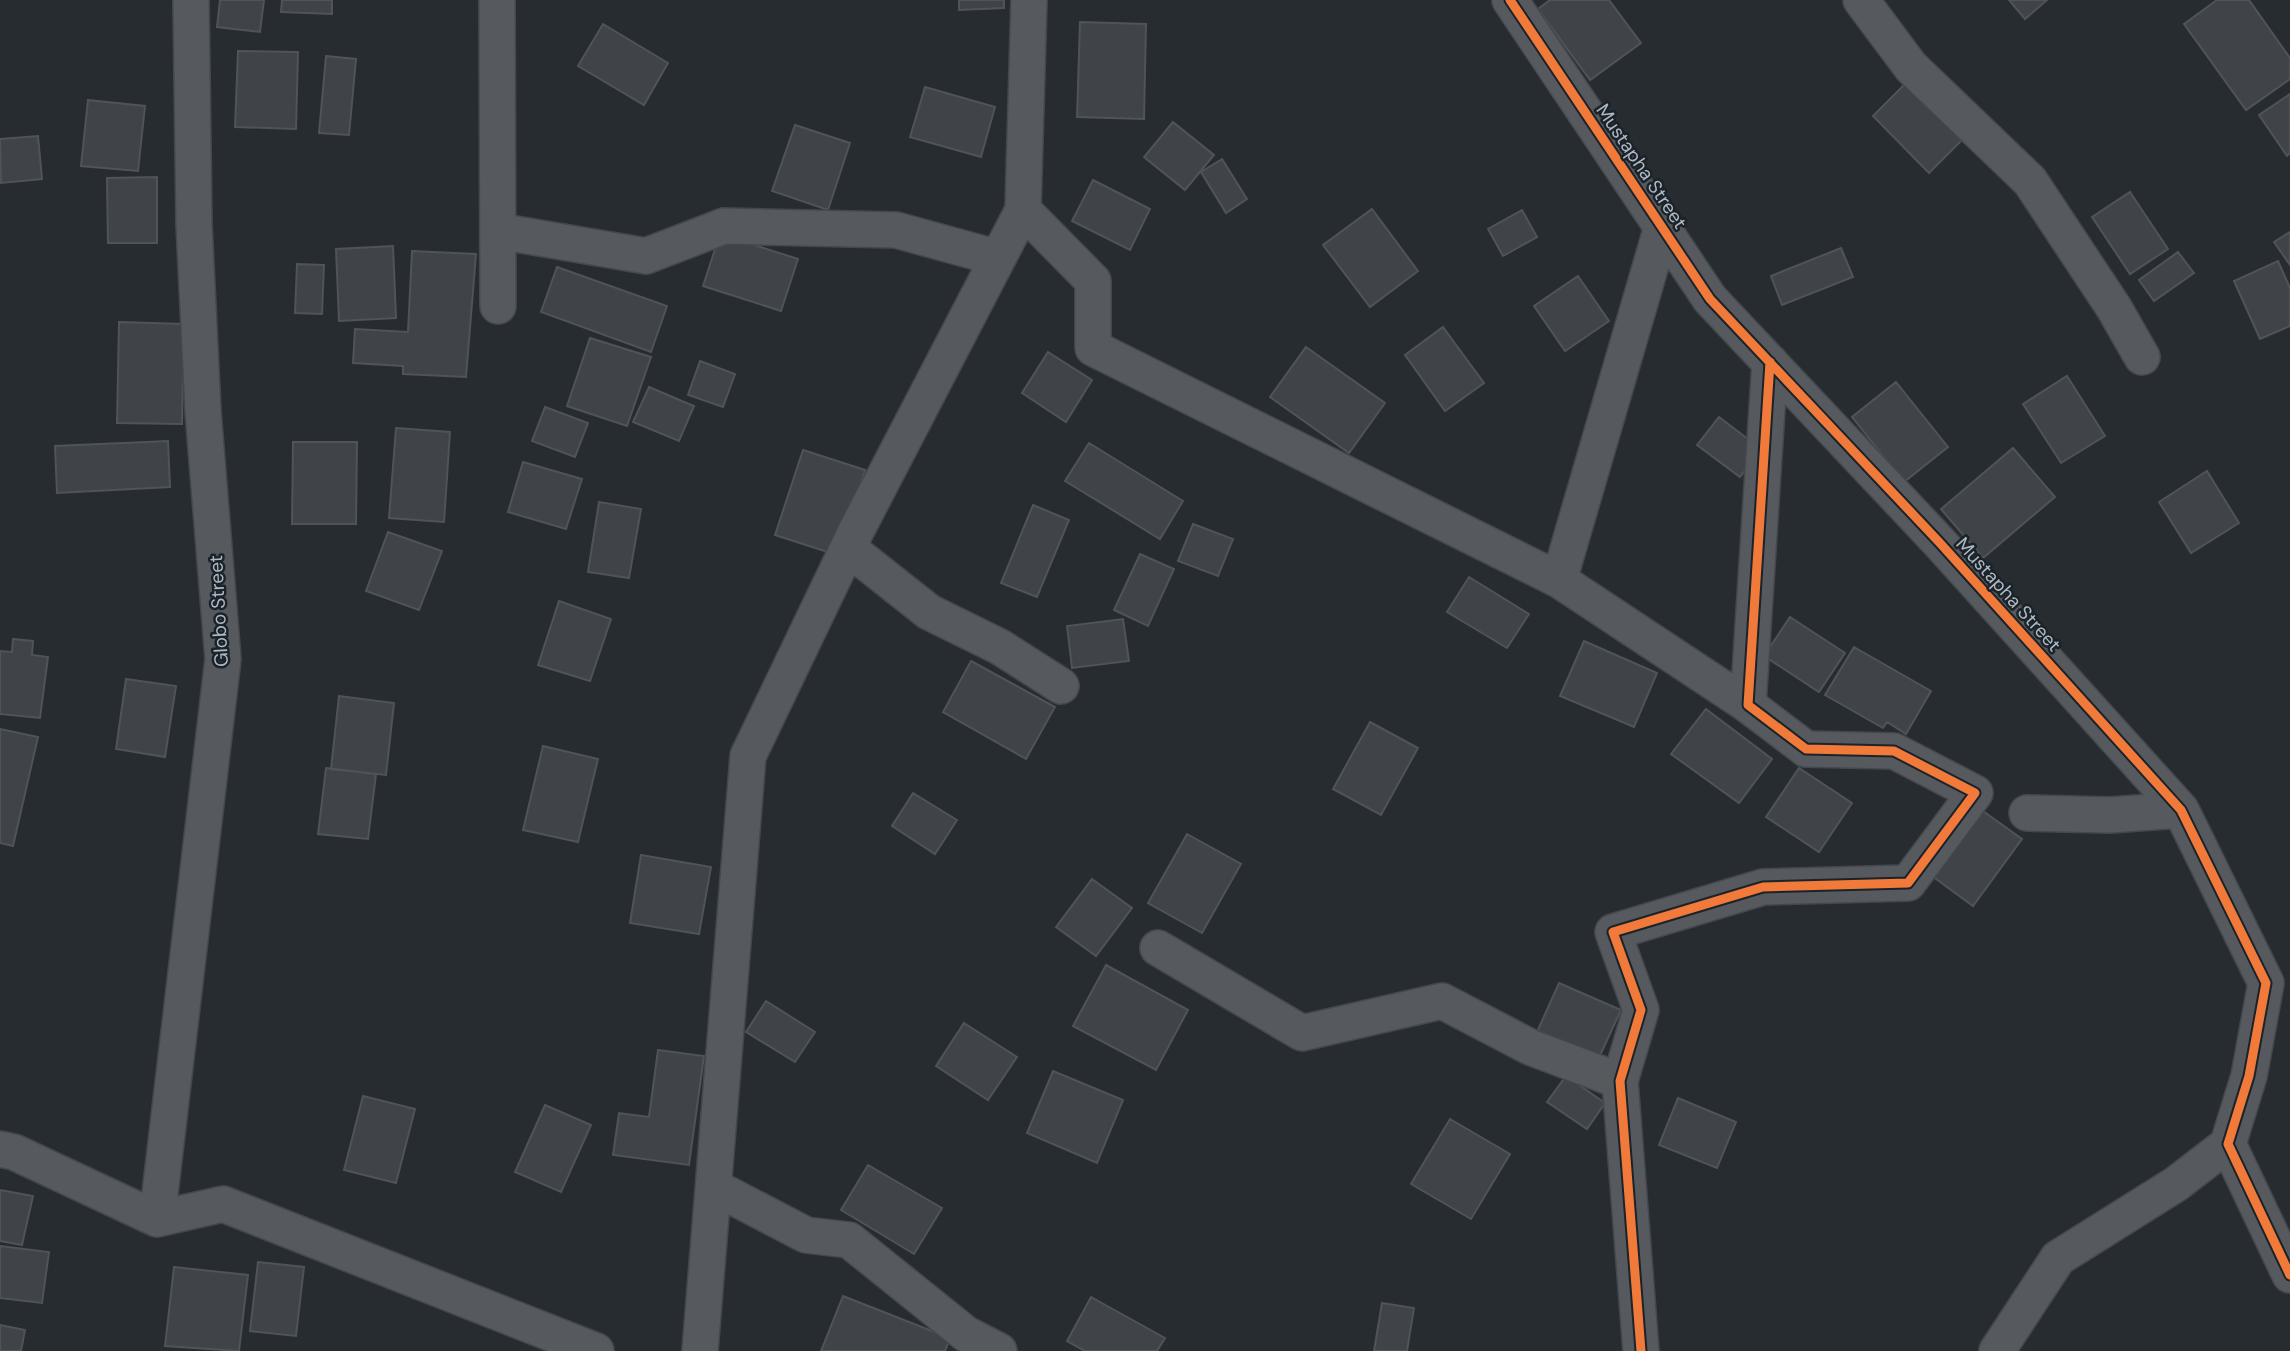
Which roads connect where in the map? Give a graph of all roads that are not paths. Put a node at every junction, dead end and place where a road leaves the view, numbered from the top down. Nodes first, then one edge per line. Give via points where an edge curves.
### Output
1 (191, 0) edge
2 (497, 0) edge
3 (1029, 0) edge
4 (1510, 0) edge
5 (1861, 0) edge
6 (1023, 210) junction
7 (1662, 227) junction
8 (498, 231) junction
9 (998, 258) junction
10 (498, 306) dead end
11 (2142, 357) dead end
12 (1770, 362) junction
13 (848, 548) junction
14 (1559, 580) junction
15 (1061, 686) dead end
16 (1748, 705) junction
17 (2181, 810) junction
18 (2027, 813) dead end
19 (1158, 948) dead end
20 (1620, 1081) junction
21 (2228, 1144) junction
22 (0, 1149) edge
23 (714, 1186) junction
24 (156, 1219) junction
25 (2290, 1275) edge
26 (596, 1351) edge
27 (700, 1351) edge
28 (999, 1351) edge
29 (1641, 1351) edge
30 (1997, 1351) edge

1 - 24 street, Globo Street via 203,411 223,659
2 - 8 street
3 - 6 street
4 - 7 street, Mustapha Street
5 - 11 street via 1911,67 2030,181
6 - 9 street
6 - 14 street via 1093,281 1093,348
7 - 12 street, Mustapha Street via 1710,299
7 - 14 street
8 - 9 street via 646,256 724,226 896,230
8 - 10 street
9 - 13 street
12 - 16 street
12 - 17 street, Mustapha Street
13 - 15 street via 929,612 1000,647
13 - 23 street via 748,755
14 - 16 street
16 - 20 street via 1805,749 1894,751 1975,793 1908,883 1763,887 1613,932 1641,1010
17 - 18 street via 2110,815
17 - 21 street, Mustapha Street via 2266,983 2249,1076
19 - 20 street via 1302,1033 1442,1001 1530,1047
20 - 29 street
21 - 25 street
21 - 30 street via 2176,1184 2058,1258
22 - 24 street
23 - 27 street
23 - 28 street via 806,1235 849,1240 966,1334
24 - 26 street via 223,1204

